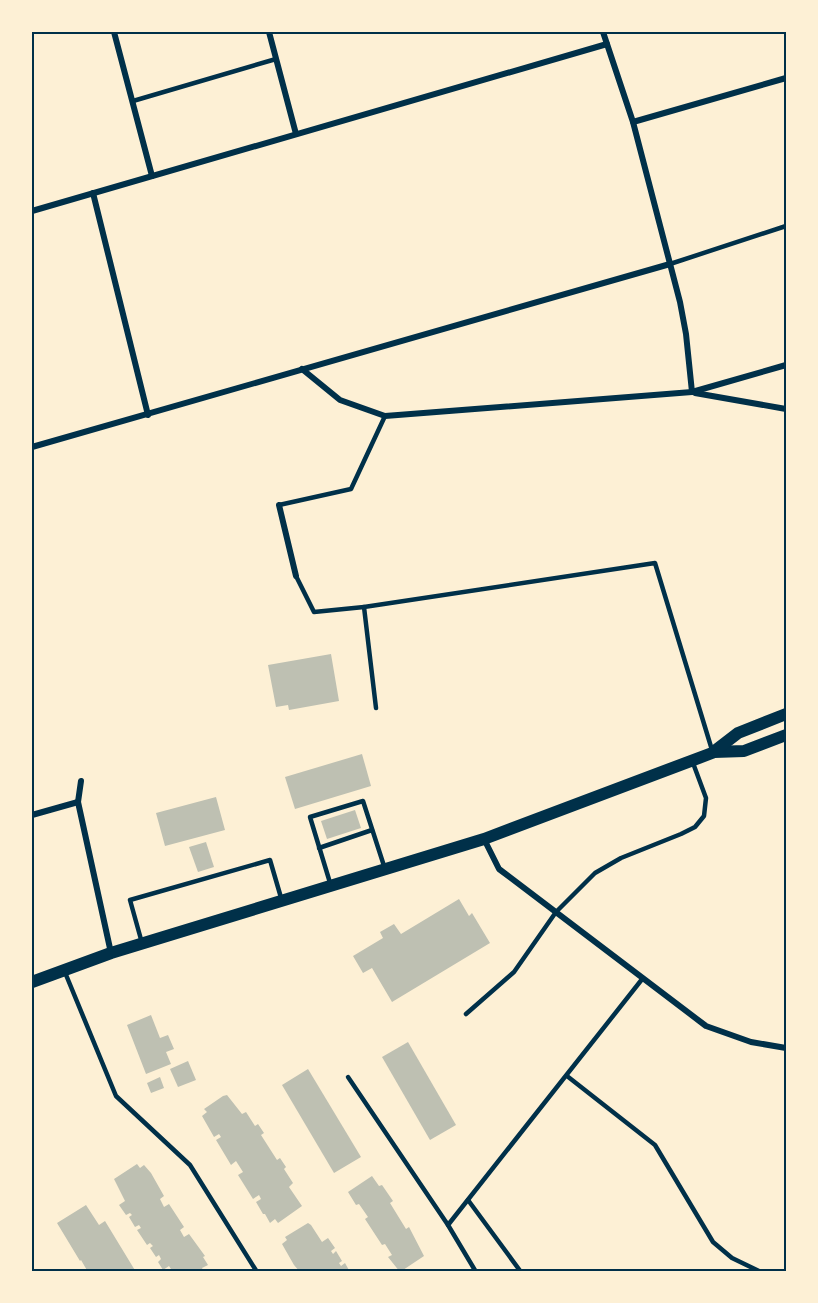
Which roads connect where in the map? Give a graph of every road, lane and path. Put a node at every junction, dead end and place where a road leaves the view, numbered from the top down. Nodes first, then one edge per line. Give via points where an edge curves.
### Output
1 (114, 32) edge
2 (269, 32) edge
3 (603, 32) edge
4 (607, 44) junction
5 (276, 59) junction
6 (786, 78) edge
7 (133, 101) junction
8 (633, 122) junction
9 (296, 134) junction
10 (152, 176) junction
11 (93, 193) junction
12 (32, 211) edge
13 (786, 226) edge
14 (670, 264) junction
15 (786, 365) edge
16 (302, 369) junction
17 (692, 392) junction
18 (786, 409) edge
19 (148, 415) junction
20 (385, 416) junction
21 (32, 447) edge
22 (279, 505) joint
23 (296, 576) joint
24 (364, 607) junction
25 (376, 708) dead end
26 (786, 714) edge
27 (786, 735) edge
28 (712, 753) junction
29 (692, 760) junction
30 (81, 781) dead end
31 (78, 802) junction
32 (32, 814) edge
33 (372, 830) junction
34 (484, 839) junction
35 (319, 848) junction
36 (385, 868) junction
37 (331, 885) junction
38 (282, 901) junction
39 (556, 912) junction
40 (142, 943) junction
41 (111, 953) junction
42 (64, 970) junction
43 (643, 978) junction
44 (32, 982) edge
45 (466, 1014) dead end
46 (786, 1048) edge
47 (567, 1076) junction
48 (348, 1077) dead end
49 (468, 1200) junction
50 (448, 1225) junction
51 (257, 1272) edge
52 (476, 1272) edge
53 (520, 1272) edge
54 (761, 1272) edge

1 - 7 street
2 - 5 street
3 - 4 street
4 - 8 street
4 - 9 street
5 - 7 lane
5 - 9 street
6 - 8 street
7 - 10 street
8 - 14 street
9 - 10 street
10 - 11 street
11 - 12 street
11 - 19 street
13 - 14 lane
14 - 16 street
14 - 17 street via 686,334
15 - 17 street
16 - 19 street
16 - 20 street via 340,400
17 - 18 street
17 - 20 street
19 - 21 street
20 - 22 lane via 351,489
22 - 23 street
23 - 24 lane via 314,612
24 - 25 lane
24 - 28 lane via 655,563
26 - 28 main road via 738,733
27 - 28 main road via 744,751
28 - 29 main road
29 - 34 main road
29 - 39 lane via 706,798 704,816 695,827 595,873
30 - 31 street
31 - 32 street
31 - 41 street
33 - 35 lane
33 - 35 lane via 363,801 310,817
33 - 36 lane
34 - 36 main road
34 - 39 street via 499,869
35 - 37 lane
36 - 37 main road
37 - 38 main road
38 - 40 main road
38 - 40 lane via 270,860 130,900
39 - 43 street
39 - 45 lane via 514,972
40 - 41 main road
41 - 42 main road
42 - 44 main road
42 - 51 lane via 116,1096 190,1165
43 - 46 street via 706,1026 751,1042
43 - 47 lane
47 - 49 lane
47 - 54 lane via 655,1145 713,1242 732,1258
48 - 50 lane
49 - 50 lane
49 - 53 lane
50 - 52 lane

